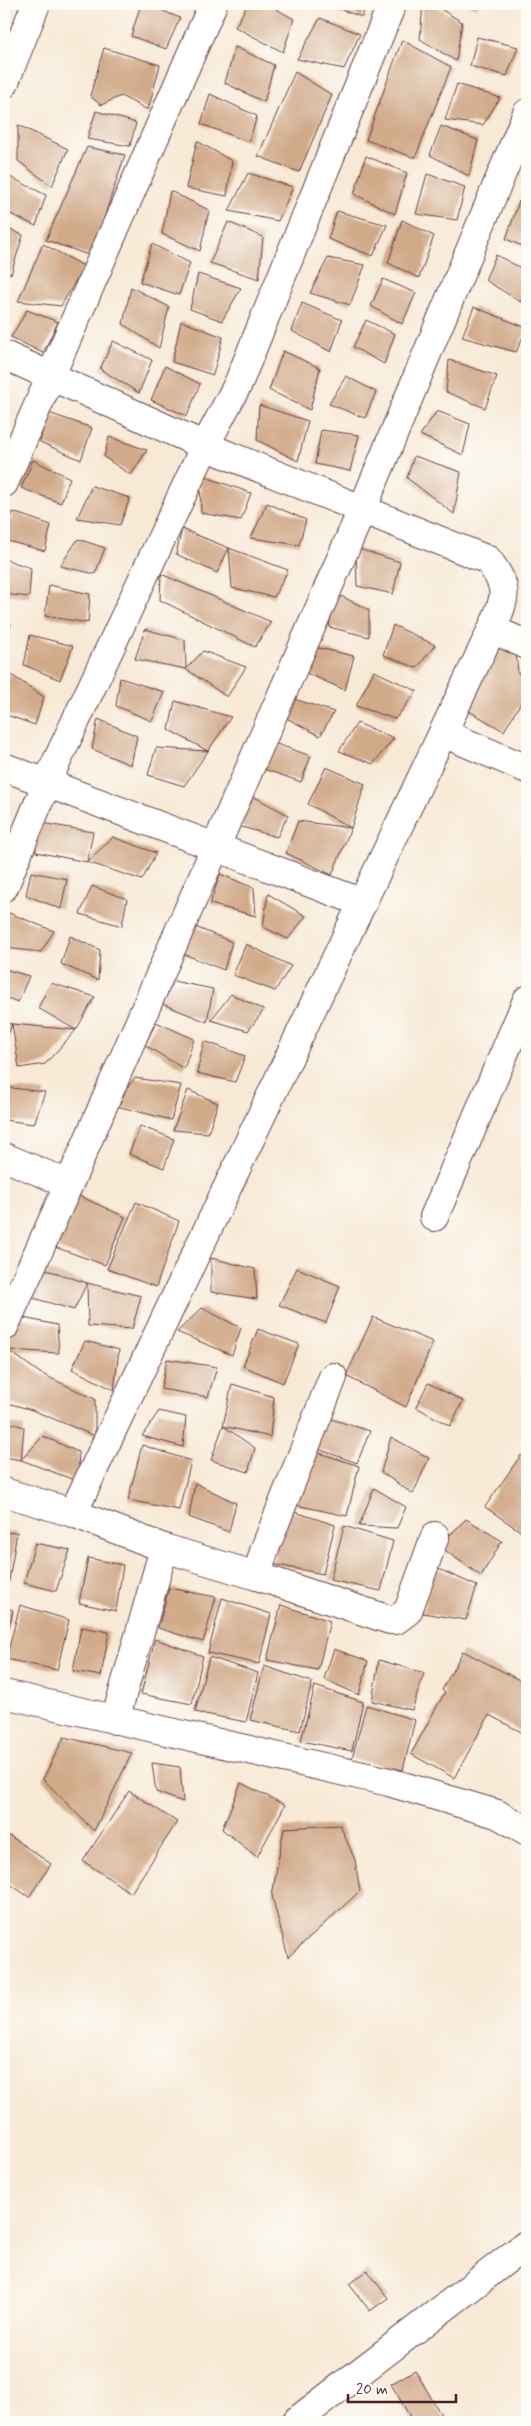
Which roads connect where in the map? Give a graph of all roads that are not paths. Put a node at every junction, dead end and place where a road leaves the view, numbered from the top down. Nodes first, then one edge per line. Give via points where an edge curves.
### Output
1 (36, 4) edge
2 (214, 4) edge
3 (392, 4) edge
4 (4, 84) edge
5 (527, 113) edge
6 (4, 355) edge
7 (51, 378) junction
8 (205, 446) junction
9 (4, 483) edge
10 (362, 510) junction
11 (492, 630) junction
12 (527, 644) edge
13 (443, 734) junction
14 (4, 767) edge
15 (527, 768) edge
16 (47, 782) junction
17 (215, 845) junction
18 (4, 886) edge
19 (363, 903) junction
20 (527, 1000) edge
21 (4, 1157) edge
22 (68, 1184) junction
23 (434, 1217) dead end
24 (4, 1327) edge
25 (333, 1377) dead end
26 (4, 1492) edge
27 (73, 1513) junction
28 (435, 1536) dead end
29 (164, 1548) junction
30 (258, 1576) junction
31 (4, 1694) edge
32 (115, 1720) junction
33 (527, 1831) edge
34 (527, 2244) edge
35 (326, 2414) edge
36 (295, 2422) edge

1 - 4 street
2 - 7 street
3 - 8 street via 242,375
5 - 10 street
6 - 7 street
7 - 8 street
7 - 9 street
8 - 10 street
8 - 16 street
10 - 11 street via 488,560 502,578 503,591 502,607
10 - 17 street
11 - 12 street
11 - 13 street
13 - 15 street
13 - 19 street
14 - 16 street
16 - 17 street
16 - 18 street
17 - 19 street
17 - 22 street
19 - 27 street
20 - 23 street
21 - 22 street
22 - 24 street
25 - 30 street via 264,1551
26 - 27 street
27 - 29 street
28 - 30 street via 408,1611 396,1620
29 - 30 street
29 - 32 street
31 - 32 street
32 - 33 street via 389,1782 497,1814
34 - 35 street
35 - 36 street

